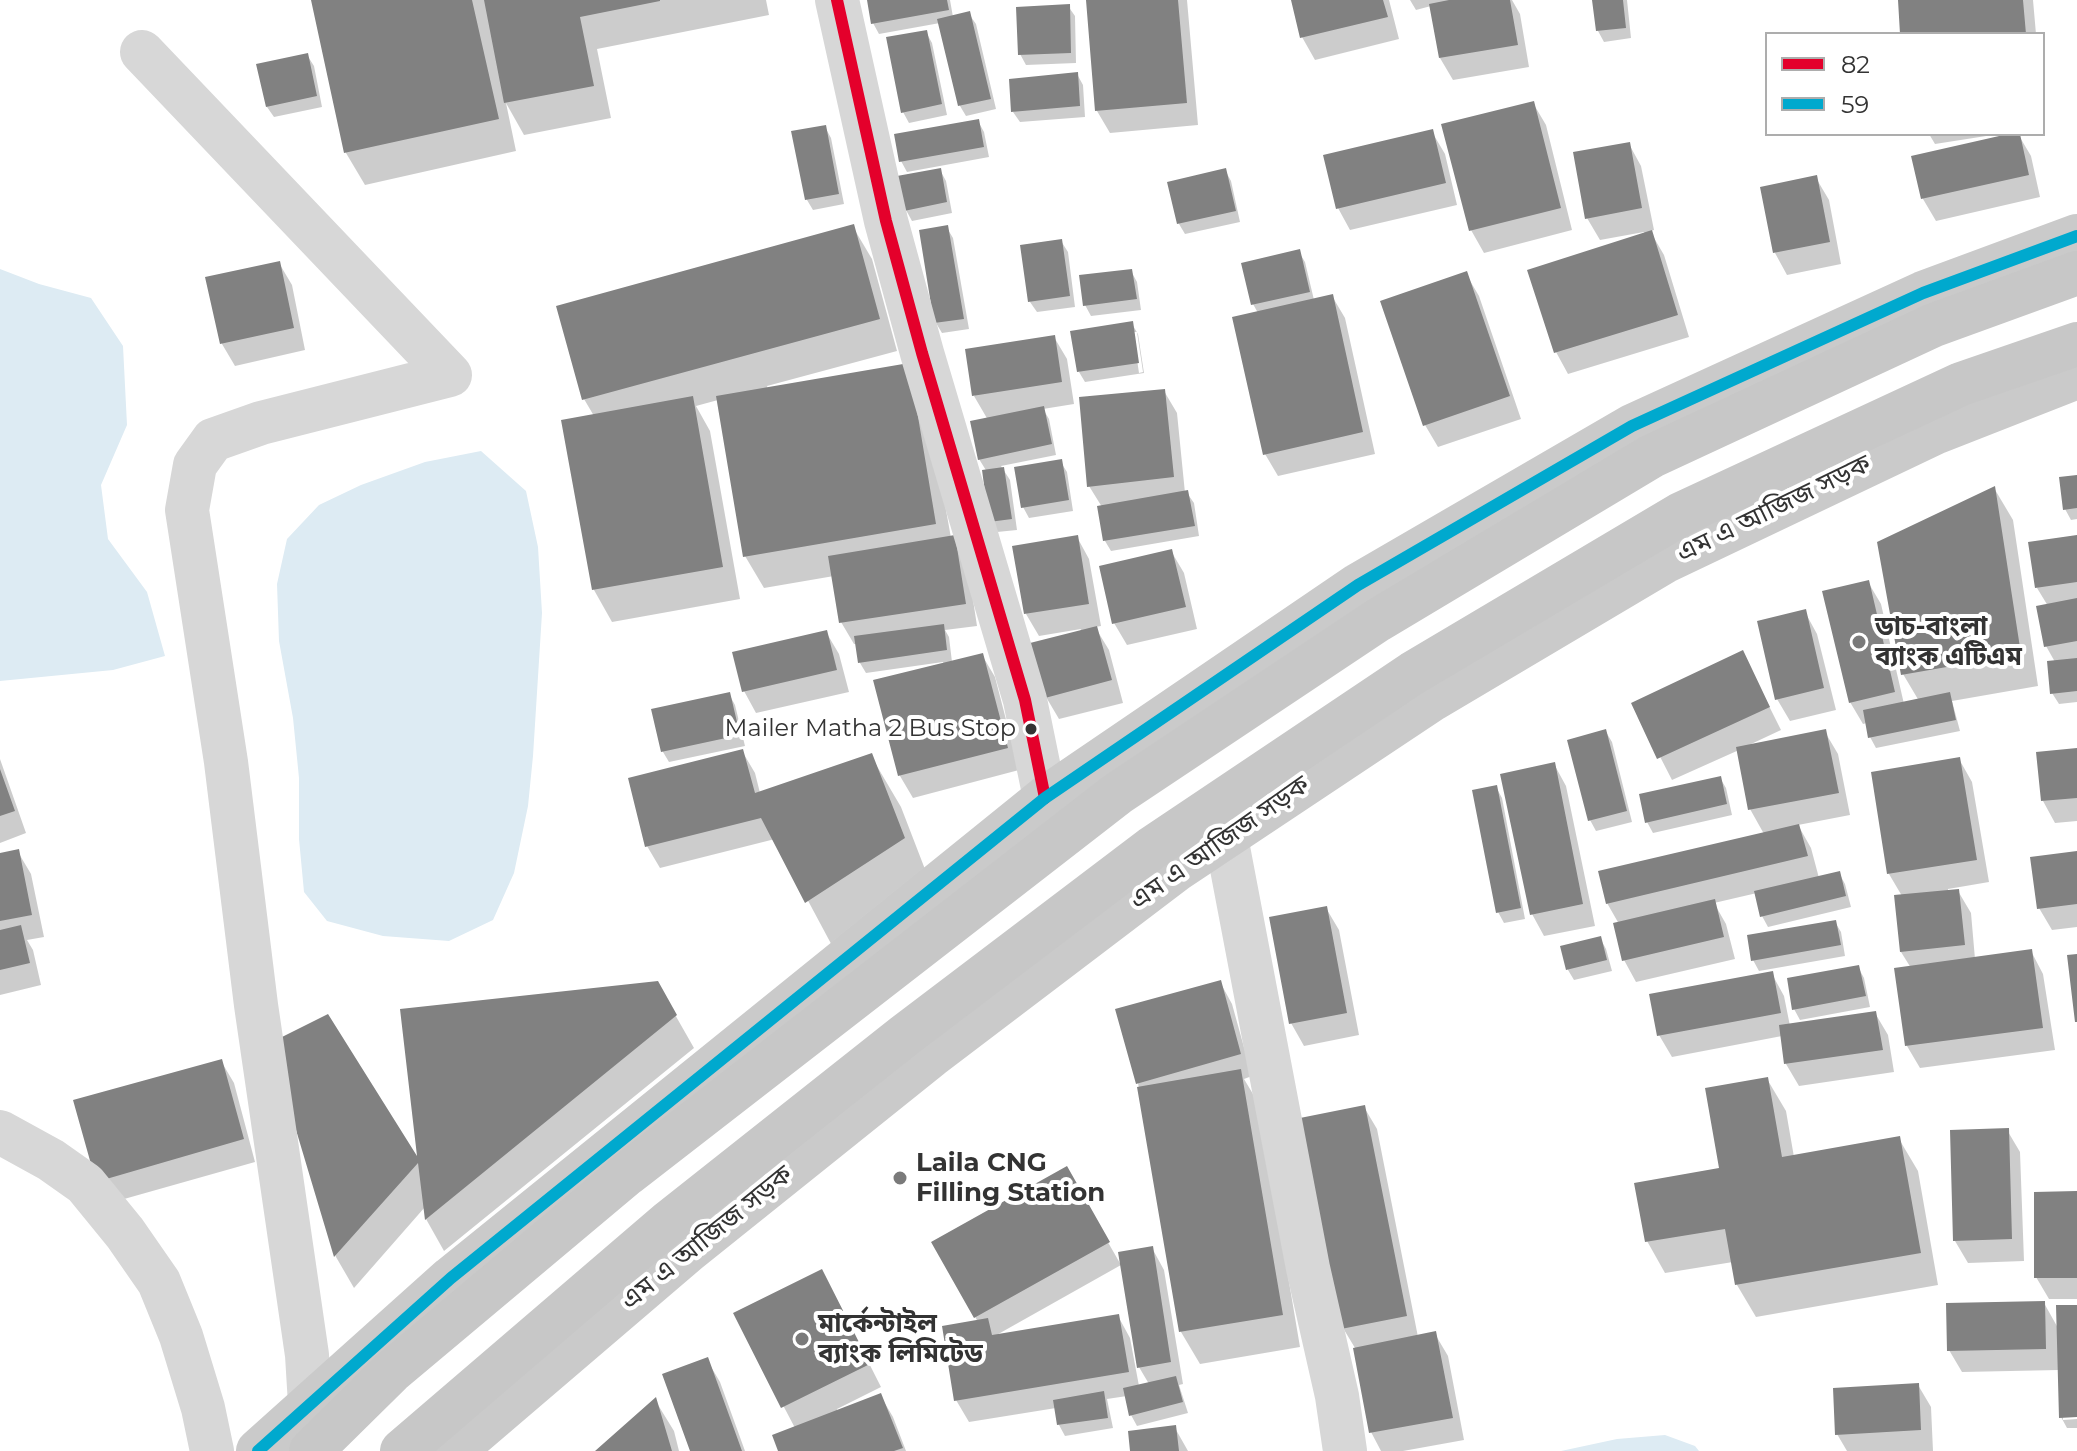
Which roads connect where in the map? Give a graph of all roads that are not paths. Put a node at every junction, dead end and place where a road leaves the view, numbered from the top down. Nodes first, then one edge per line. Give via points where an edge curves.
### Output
1 (837, 0) edge
2 (142, 52) dead end
3 (2077, 236) edge
4 (2077, 273) edge
5 (2077, 344) edge
6 (2077, 377) edge
7 (1045, 798) junction
8 (1226, 837) junction
9 (0, 1132) edge
10 (310, 1404) junction
11 (212, 1451) edge
12 (258, 1451) edge
13 (311, 1451) edge
14 (402, 1451) edge
15 (454, 1451) edge
16 (1345, 1451) edge

1 - 7 street via 886,221 1025,700
2 - 10 street via 450,375 213,440 195,465 187,510 226,762
3 - 7 main road via 1923,293 1632,426 1358,585
4 - 13 highway via 1934,325 1652,456 1378,620 1156,768 627,1174 391,1372
5 - 14 highway via 1961,384 1681,514 1413,673 1152,848 904,1036 669,1222
6 - 8 main road, এম এ আজিজ সড়ক via 1937,432 1664,562 1433,699
7 - 10 main road via 451,1278
8 - 15 main road, এম এ আজিজ সড়ক via 931,1056 689,1250
8 - 16 street
9 - 11 street via 85,1184 159,1282 203,1408
10 - 12 main road

